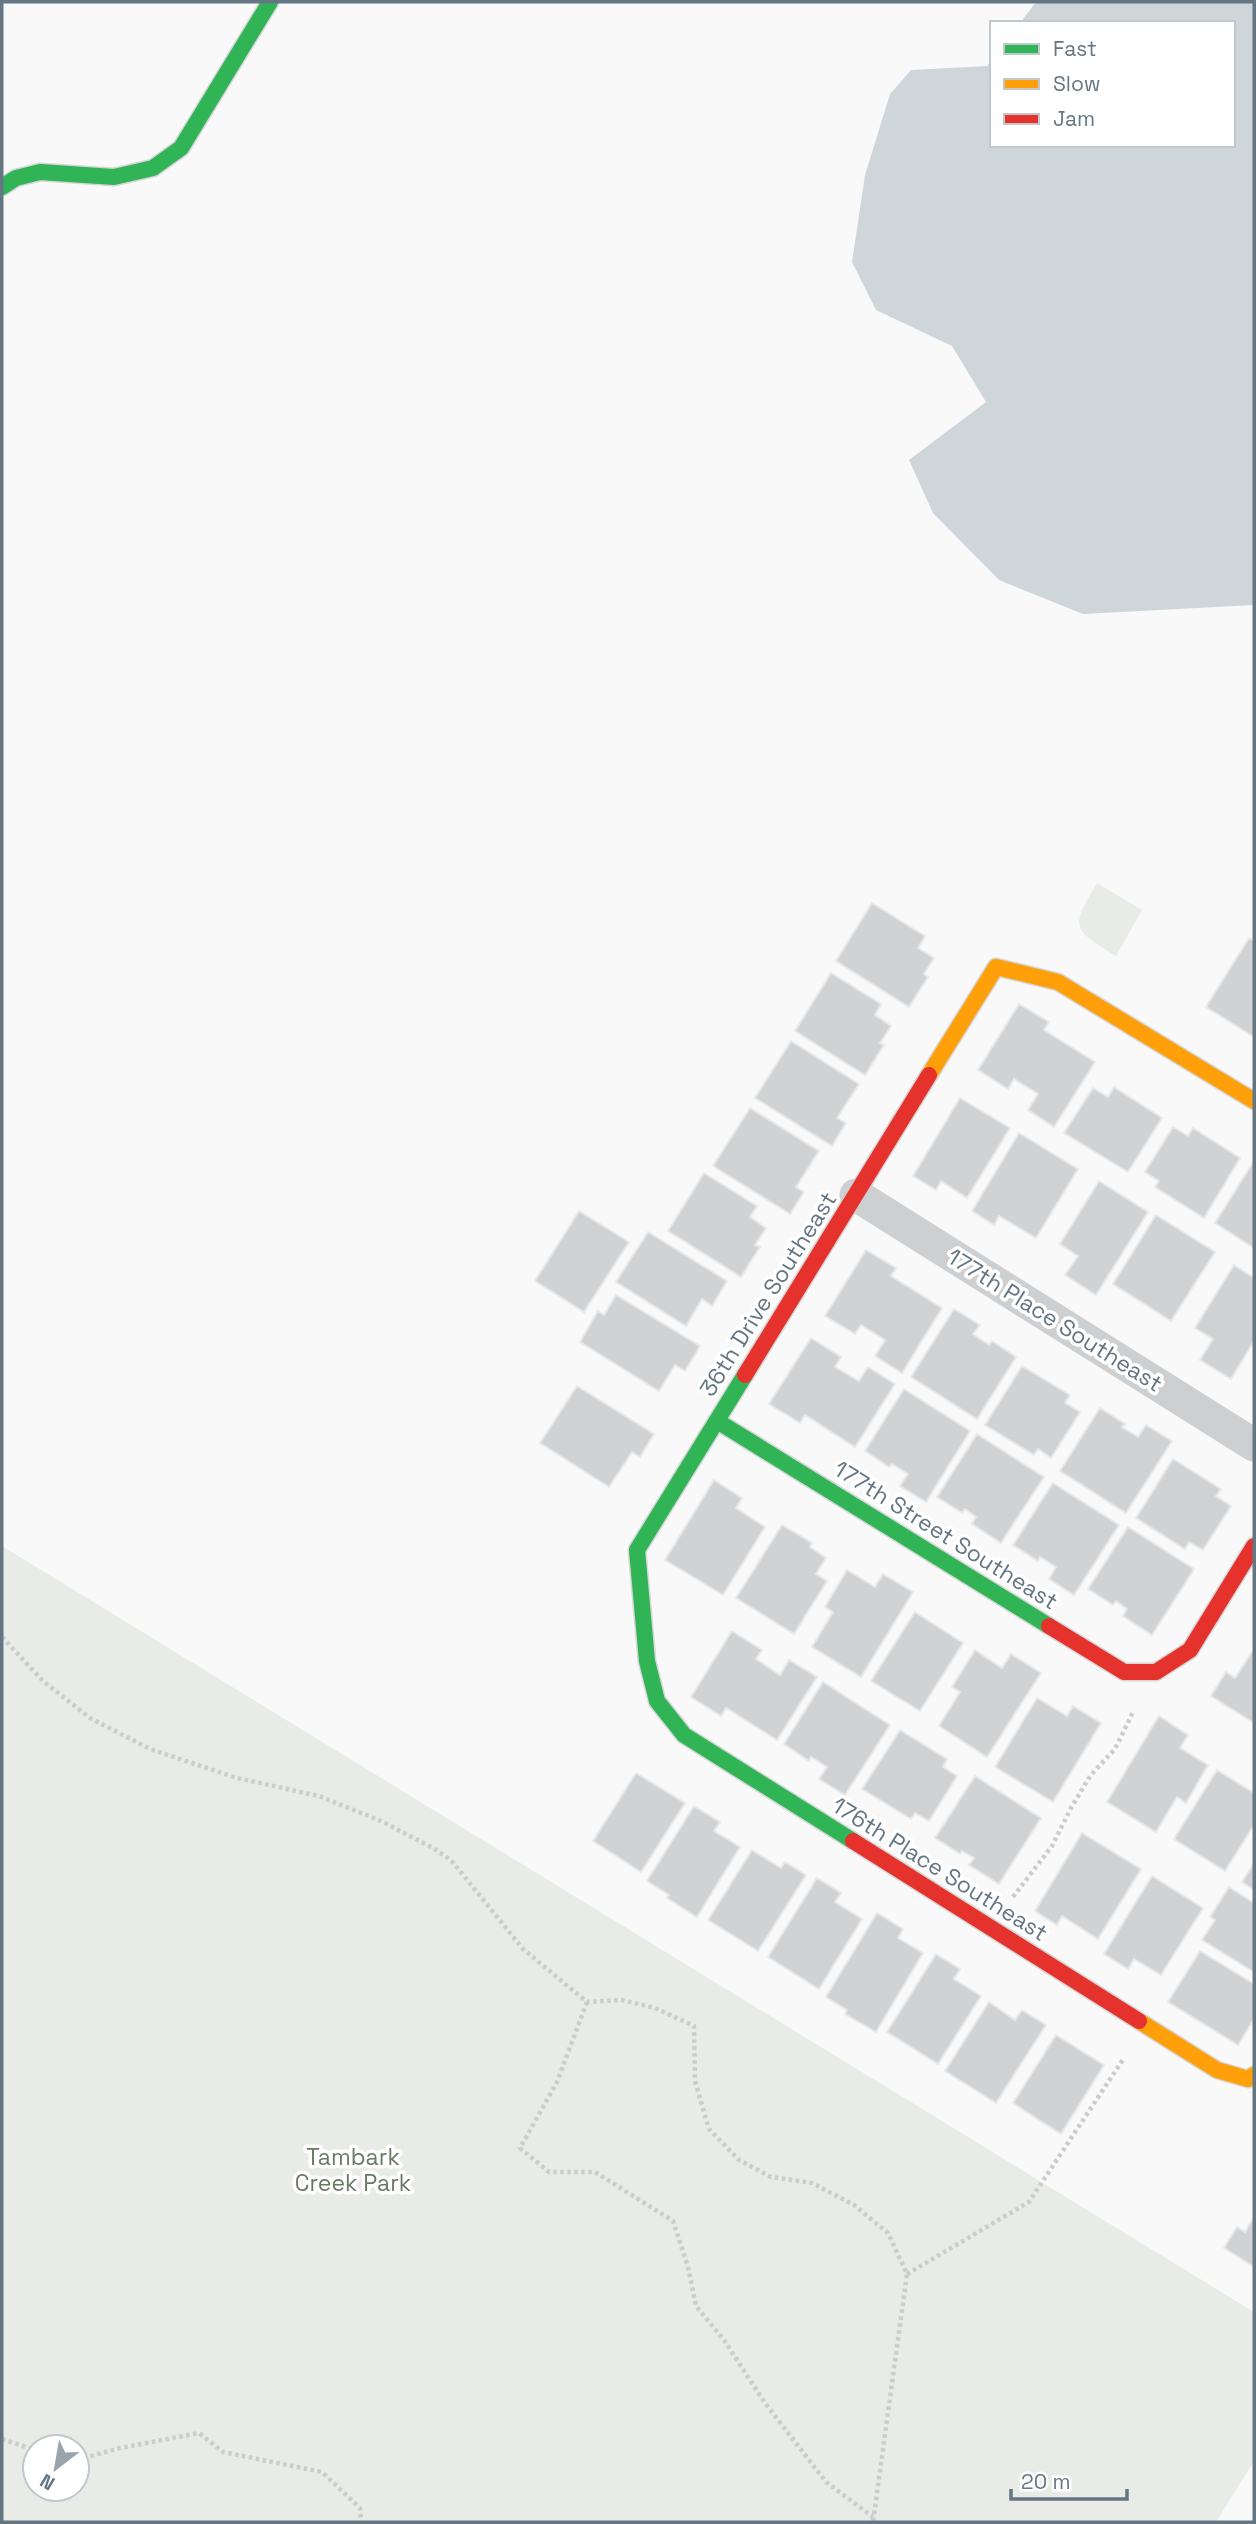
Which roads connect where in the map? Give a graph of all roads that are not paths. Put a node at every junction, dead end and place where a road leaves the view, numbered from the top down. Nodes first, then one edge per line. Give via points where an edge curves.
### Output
1 (270, 2) edge
2 (2, 187) edge
3 (1254, 1101) edge
4 (856, 1195) junction
5 (717, 1421) junction
6 (1254, 1445) edge
7 (1254, 1546) edge
8 (647, 1661) joint
9 (1251, 2077) edge

1 - 2 street via 181,148 153,168 114,177 40,172
3 - 4 street, 36th Drive Southeast via 1058,982 996,967
4 - 5 street, 36th Drive Southeast
4 - 6 street, 177th Place Southeast
5 - 7 street, 177th Street Southeast via 1124,1672 1156,1672 1190,1650
5 - 8 street, 36th Drive Southeast via 637,1550
8 - 9 street, 176th Place Southeast via 657,1701 684,1735 1217,2070

